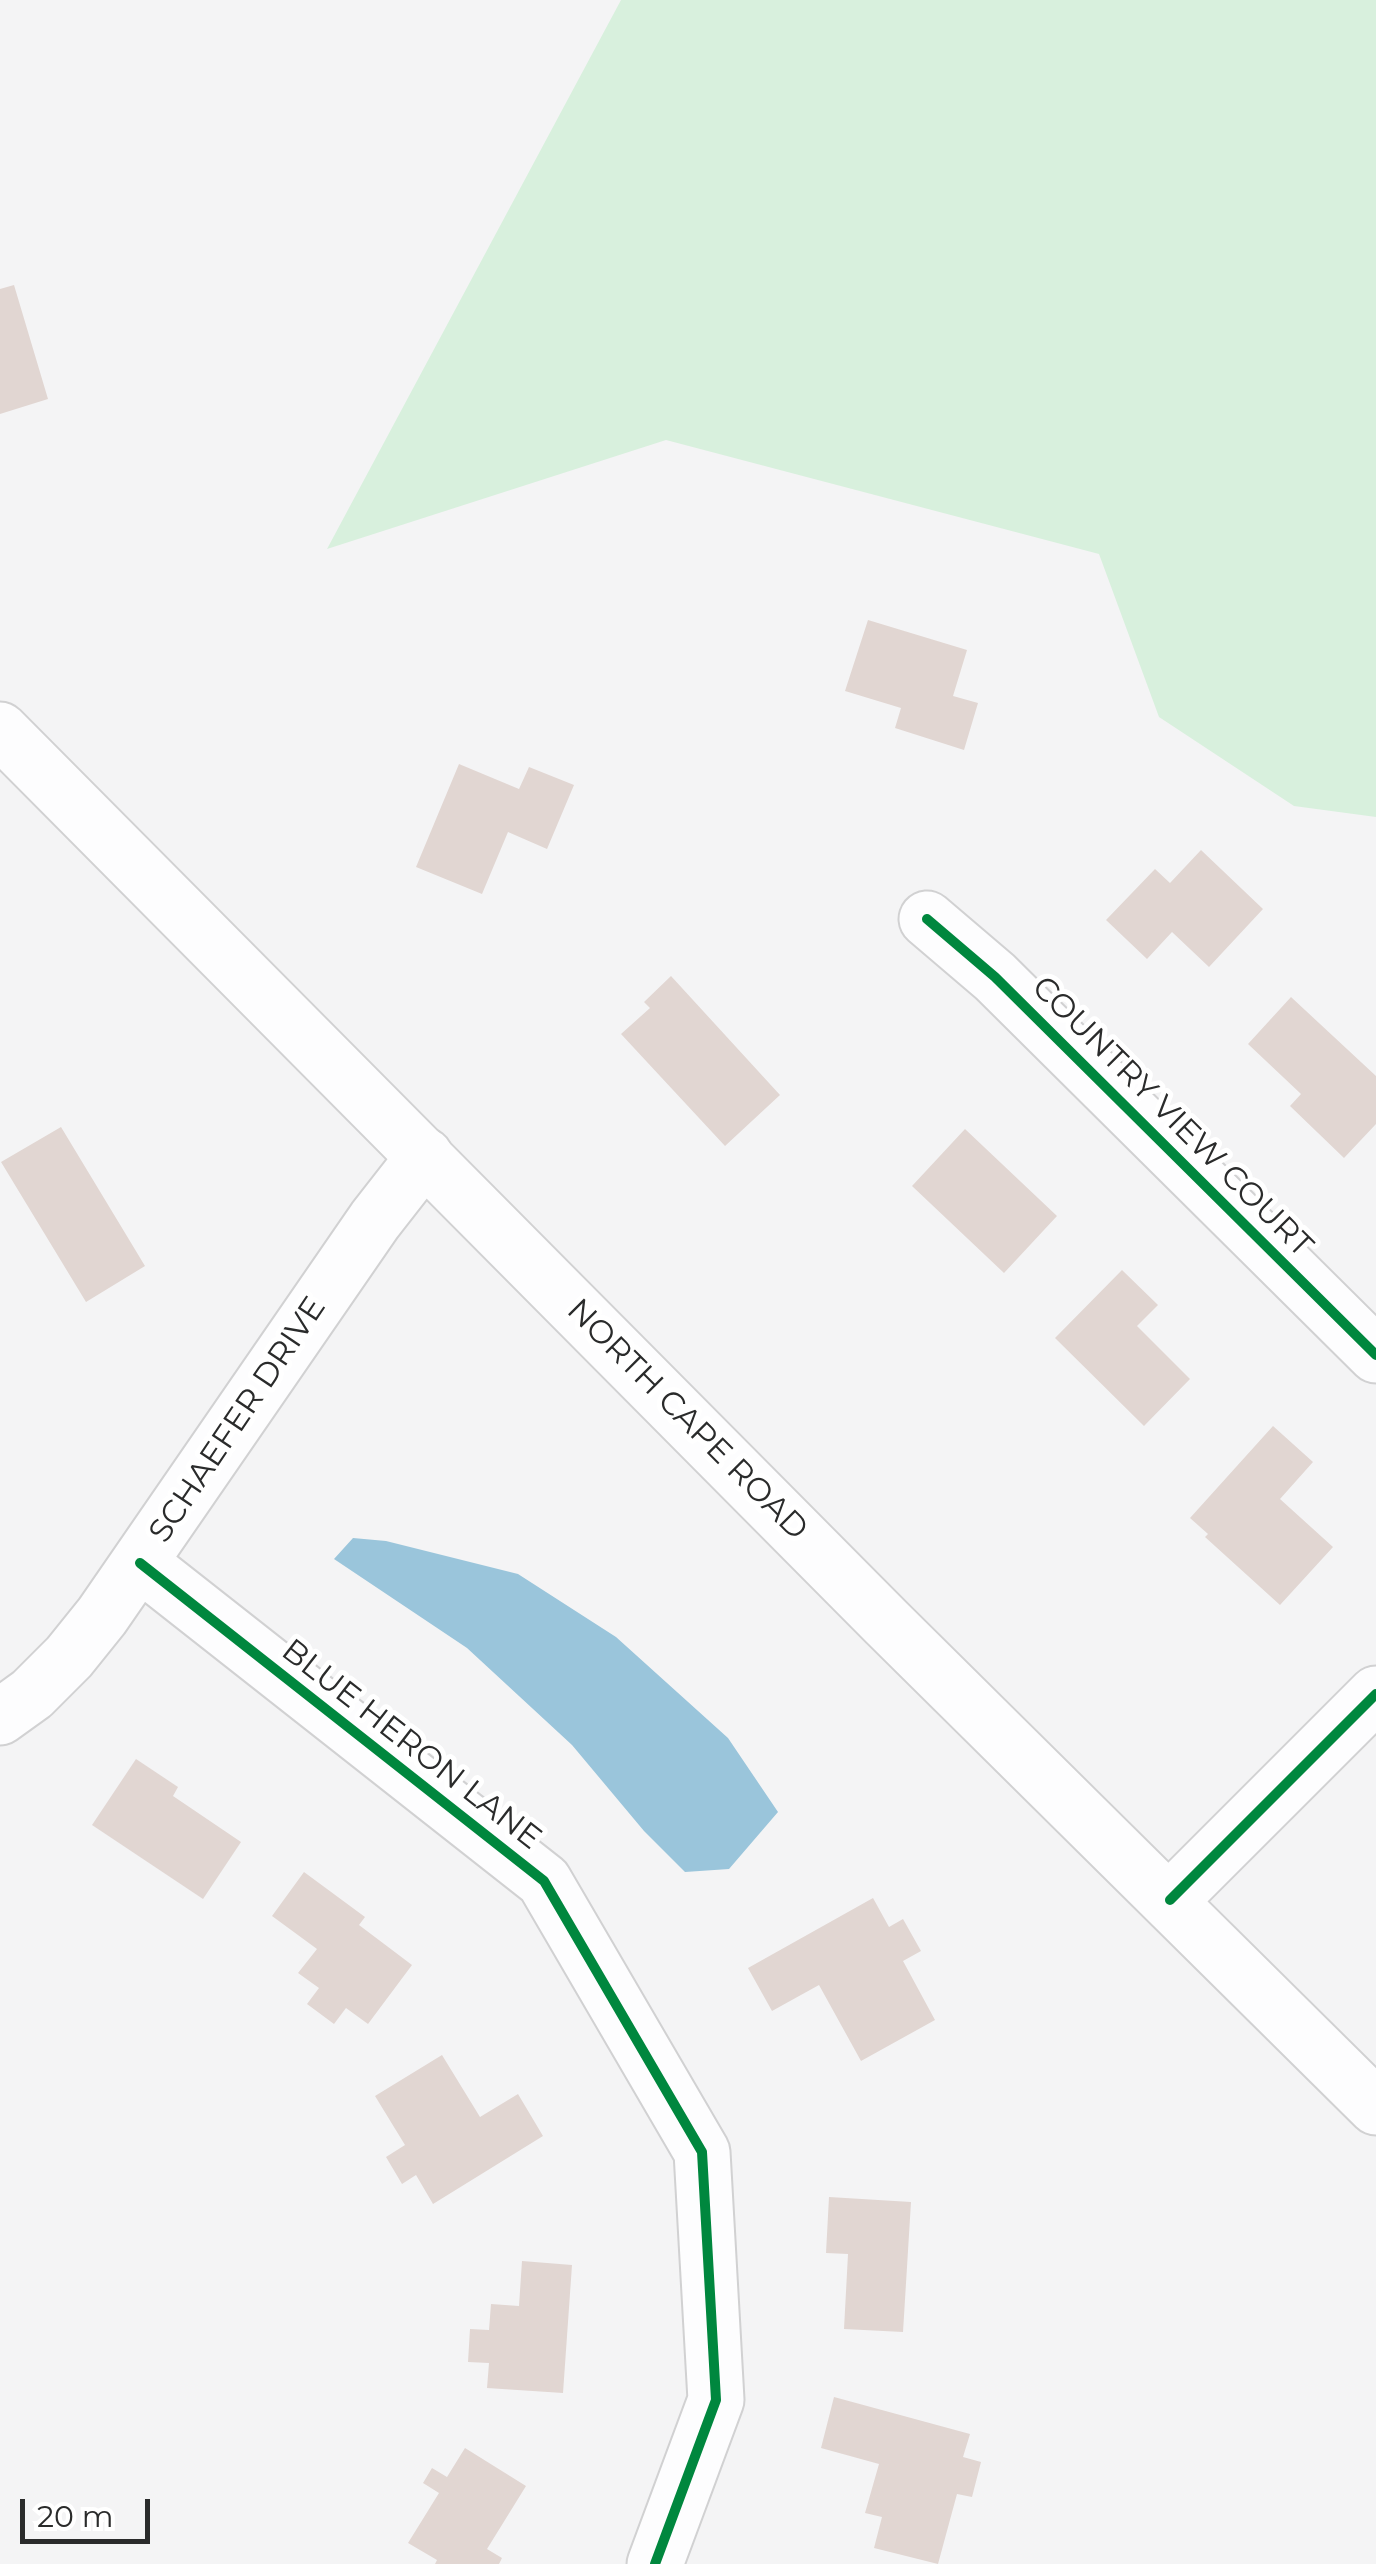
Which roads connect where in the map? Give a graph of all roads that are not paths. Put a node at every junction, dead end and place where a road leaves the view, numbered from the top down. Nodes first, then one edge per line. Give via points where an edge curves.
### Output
1 (0, 730) edge
2 (927, 919) dead end
3 (425, 1156) junction
4 (1376, 1355) edge
5 (140, 1562) junction
6 (1376, 1694) edge
7 (0, 1717) edge
8 (1170, 1900) junction
9 (1376, 2107) edge
10 (655, 2564) edge

1 - 3 street, NORTH CAPE ROAD
2 - 4 street, COUNTRY VIEW COURT via 995,976
3 - 5 street, SCHAEFER DRIVE
3 - 8 street, NORTH CAPE ROAD
5 - 7 street, SCHAEFER DRIVE via 69,1656
5 - 10 street, BLUE HERON LANE via 544,1881 702,2152 716,2400
6 - 8 street
8 - 9 street, NORTH CAPE ROAD

